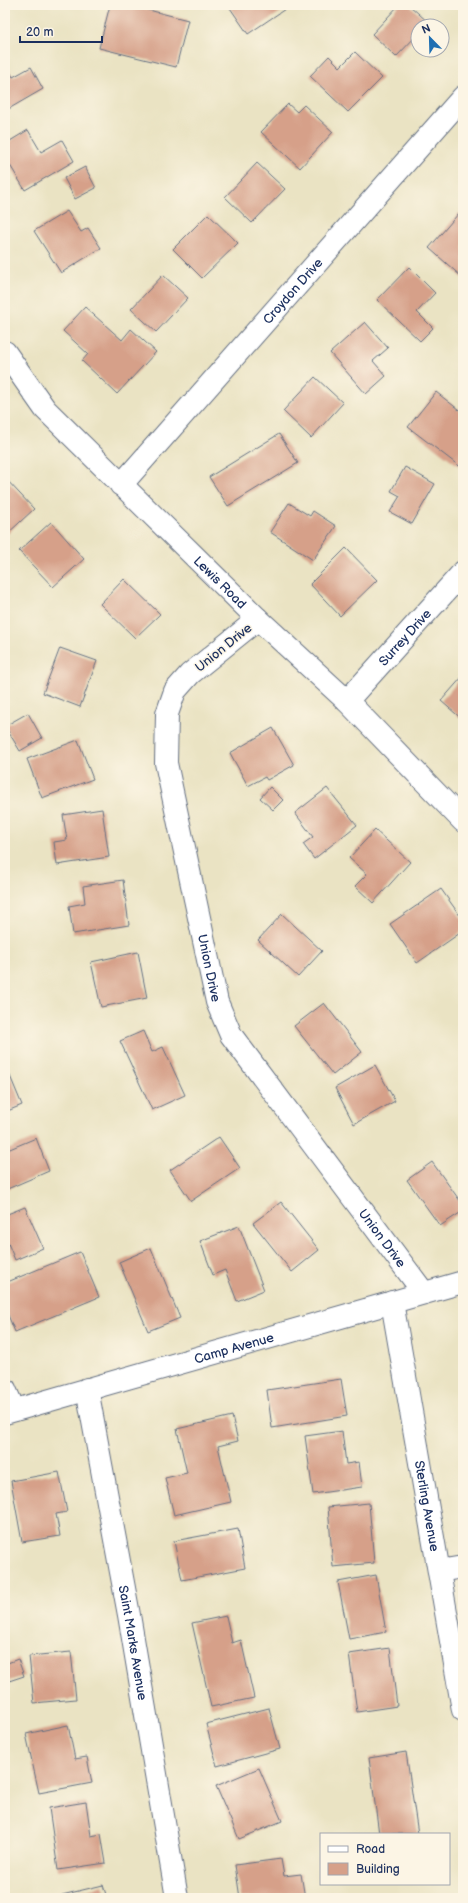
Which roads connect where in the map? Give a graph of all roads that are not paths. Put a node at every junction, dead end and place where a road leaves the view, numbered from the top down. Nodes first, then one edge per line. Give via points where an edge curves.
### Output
1 (463, 97) edge
2 (5, 352) edge
3 (121, 485) junction
4 (463, 572) edge
5 (258, 619) junction
6 (347, 701) junction
7 (463, 820) edge
8 (463, 1282) edge
9 (424, 1293) junction
10 (392, 1302) junction
11 (5, 1389) edge
12 (87, 1389) junction
13 (10, 1412) edge
14 (463, 1567) edge
15 (439, 1571) junction
16 (463, 1710) edge
17 (177, 1898) edge

1 - 3 street, Croydon Drive
2 - 3 street, Lewis Road via 45,409
3 - 5 street, Lewis Road
4 - 6 street, Surrey Drive
5 - 6 street, Lewis Road
5 - 9 street, Union Drive via 190,674 175,691 167,714 166,763 217,1002 231,1035
6 - 7 street, Lewis Road
8 - 9 street, Camp Avenue
9 - 10 street, Camp Avenue
10 - 12 street, Camp Avenue
10 - 15 street, Sterling Avenue
11 - 13 street
12 - 13 street, Camp Avenue
12 - 17 street, Saint Marks Avenue
14 - 15 street
15 - 16 street, Sterling Avenue

